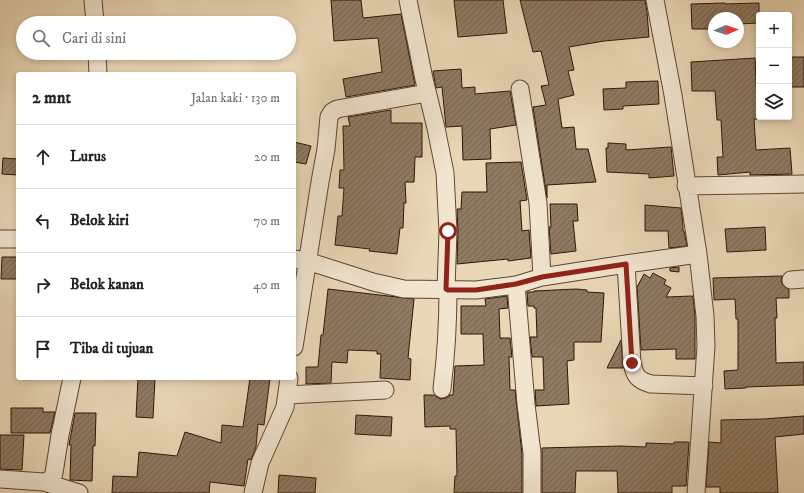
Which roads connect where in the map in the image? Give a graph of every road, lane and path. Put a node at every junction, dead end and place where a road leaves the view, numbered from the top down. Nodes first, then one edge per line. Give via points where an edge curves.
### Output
1 (93, 0) edge
2 (408, 0) edge
3 (656, 0) edge
4 (94, 16) edge
5 (97, 60) edge
6 (98, 72) edge
7 (520, 89) dead end
8 (427, 92) junction
9 (804, 184) edge
10 (686, 186) junction
11 (0, 239) edge
12 (16, 239) edge
13 (698, 254) junction
14 (301, 260) edge
15 (626, 264) junction
16 (542, 277) junction
17 (516, 284) junction
18 (447, 289) junction
19 (296, 322) edge
20 (72, 380) edge
21 (289, 380) edge
22 (704, 386) junction
23 (442, 389) dead end
24 (385, 390) dead end
25 (286, 395) junction
26 (0, 479) edge
27 (44, 482) junction
28 (79, 493) edge
29 (253, 493) edge
30 (532, 493) edge
31 (696, 493) edge

1 - 4 street
2 - 8 street
3 - 10 street
5 - 6 street
7 - 16 street via 538,203
8 - 14 street via 332,112 320,182
8 - 18 street via 444,173 448,231
9 - 10 street
10 - 13 street
11 - 12 street
13 - 15 street
13 - 22 street via 706,346
14 - 18 street via 404,289
14 - 19 street
15 - 16 street
15 - 22 street via 632,363 636,376 651,384
16 - 17 street
17 - 18 street via 476,290
17 - 30 street via 532,453
18 - 23 street via 447,352
20 - 27 street via 54,472 52,479
21 - 25 street
22 - 31 street
24 - 25 street
25 - 29 street via 285,407 260,463
26 - 27 street
27 - 28 street

